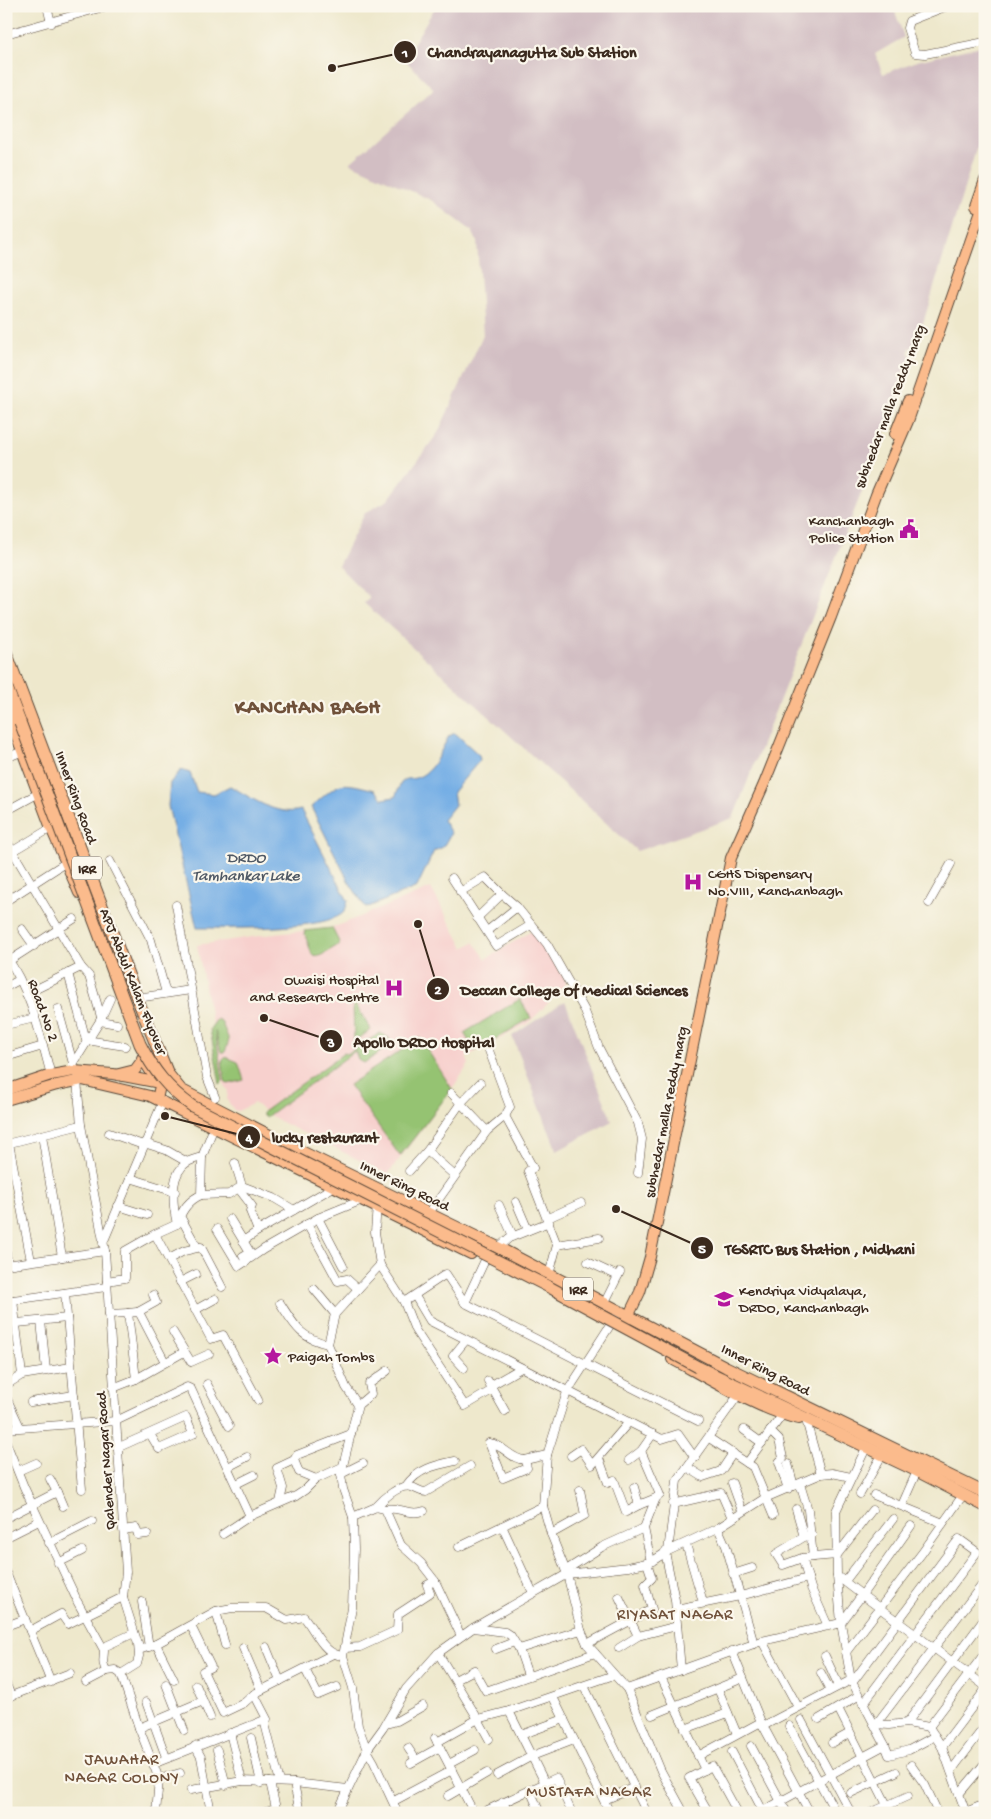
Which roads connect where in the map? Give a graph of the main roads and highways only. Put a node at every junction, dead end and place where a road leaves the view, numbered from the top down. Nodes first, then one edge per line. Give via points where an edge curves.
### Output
1 (985, 180) edge
2 (985, 199) edge
3 (6, 652) edge
4 (6, 685) edge
5 (7, 711) edge
6 (753, 809) junction
7 (94, 887) junction
8 (78, 893) junction
9 (98, 898) junction
10 (83, 904) junction
11 (143, 1059) junction
12 (75, 1072) junction
13 (113, 1074) junction
14 (174, 1082) junction
15 (158, 1084) junction
16 (6, 1090) edge
17 (6, 1100) edge
18 (160, 1100) junction
19 (625, 1313) junction
20 (620, 1330) junction
21 (806, 1420) junction
22 (985, 1492) edge
23 (985, 1506) edge

1 - 6 main road, subhedar malla reddy marg via 924,360 759,780
2 - 6 main road, subhedar malla reddy marg via 908,421
3 - 7 highway, Inner Ring Road / IRR
4 - 21 highway, APJ Abdul Kalam Flyover, bridge via 140,1044 170,1089 192,1106
5 - 8 main road, IRR
6 - 19 main road, subhedar malla reddy marg via 731,858 650,1257
7 - 8 highway
7 - 9 highway, Inner Ring Road / IRR
8 - 10 main road, IRR
9 - 10 highway
9 - 14 highway, Inner Ring Road / IRR
10 - 11 main road, IRR
11 - 13 main road via 135,1070
11 - 15 main road, IRR
12 - 13 main road
12 - 16 main road via 51,1075
12 - 17 main road
12 - 18 main road, Inner Ring Road via 90,1080
13 - 15 main road
14 - 15 main road
14 - 19 highway, Inner Ring Road / IRR via 180,1090 214,1098 385,1192
15 - 18 main road
18 - 20 main road, Inner Ring Road / IRR
19 - 20 main road, subhedar malla reddy marg
19 - 22 highway, Inner Ring Road / IRR via 792,1400
20 - 21 main road, Inner Ring Road / IRR via 739,1394 783,1414
21 - 23 highway, Inner Ring Road / IRR

